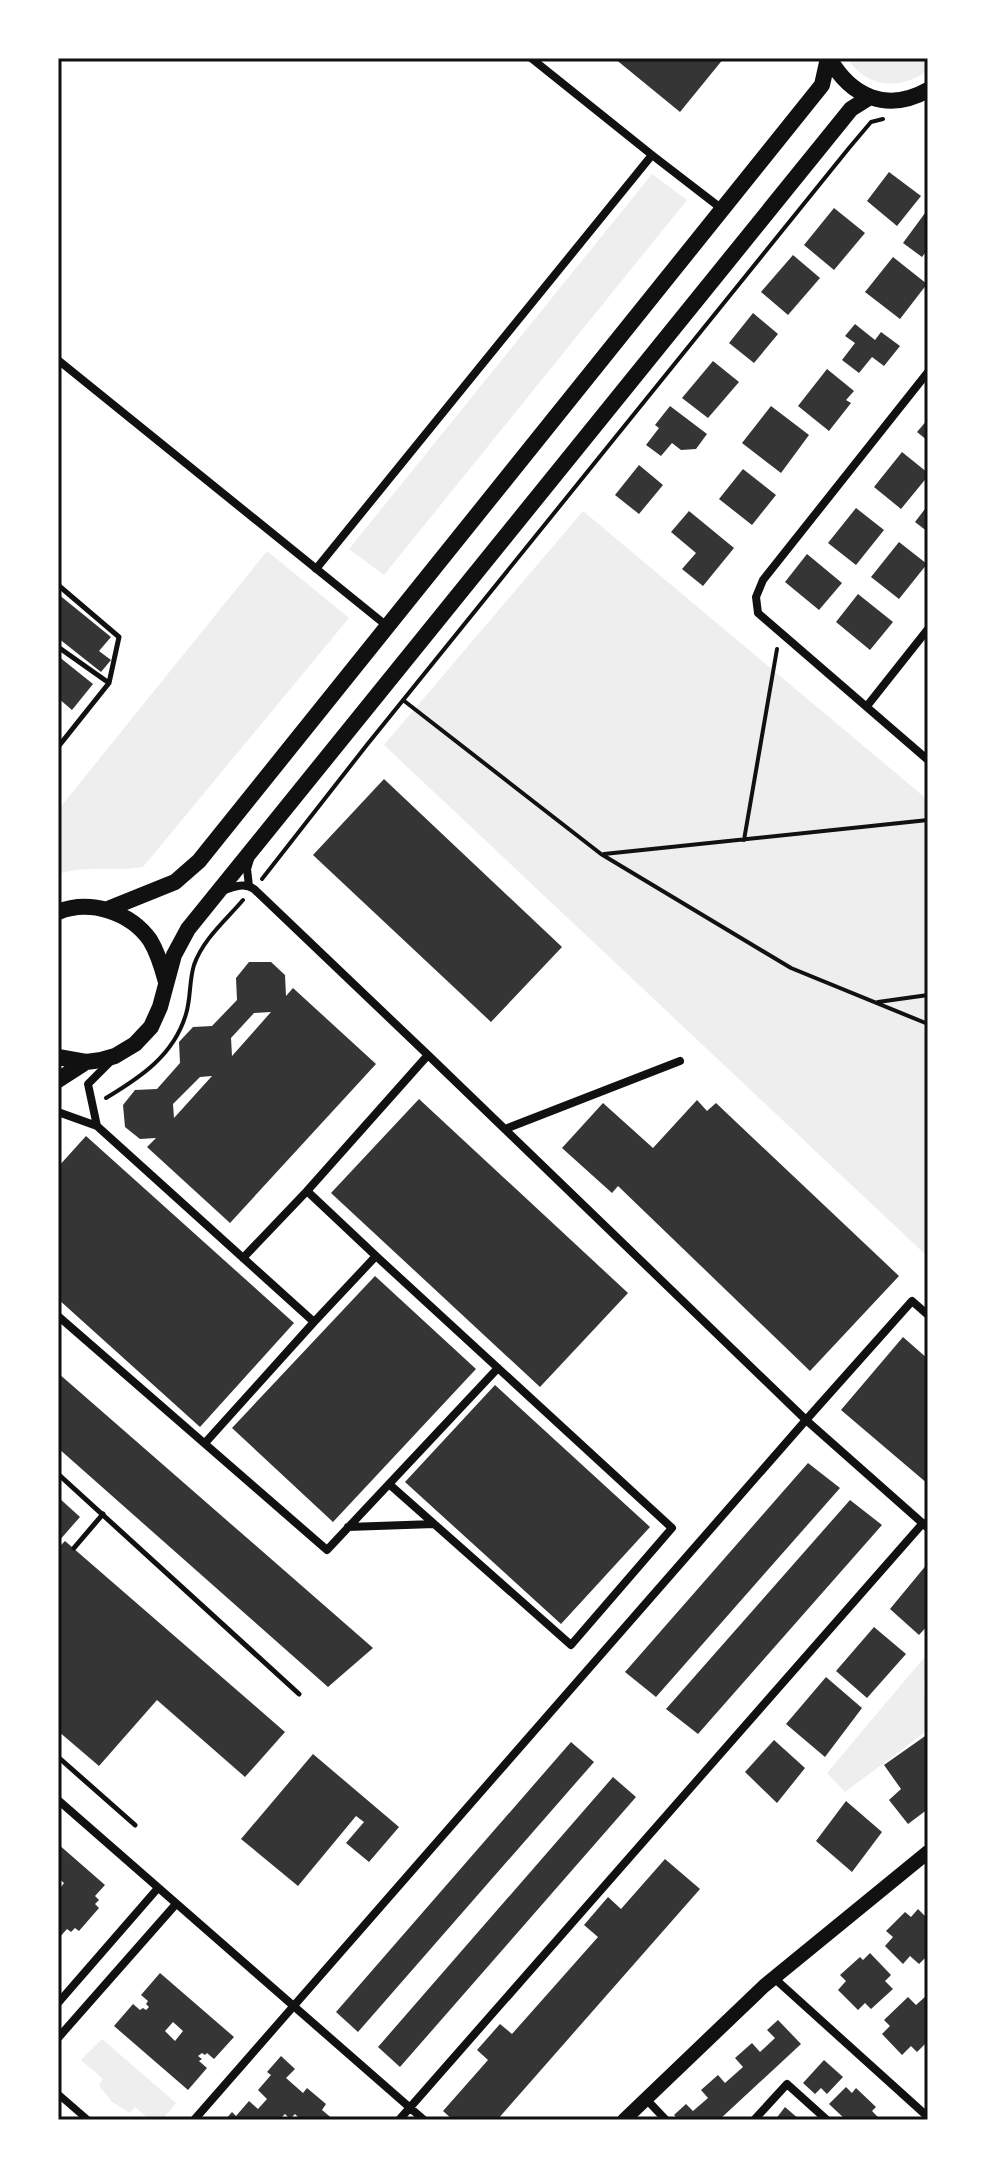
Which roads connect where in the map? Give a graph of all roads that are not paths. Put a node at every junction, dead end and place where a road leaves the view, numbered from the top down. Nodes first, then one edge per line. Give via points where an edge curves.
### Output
1 (531, 58) edge
2 (829, 58) edge
3 (928, 90) edge
4 (870, 97) junction
5 (652, 155) junction
6 (722, 209) junction
7 (58, 360) edge
8 (928, 372) edge
9 (316, 569) junction
10 (58, 585) edge
11 (387, 626) junction
12 (928, 629) edge
13 (58, 647) edge
14 (109, 683) junction
15 (867, 706) junction
16 (58, 747) edge
17 (928, 760) edge
18 (255, 845) junction
19 (251, 888) junction
20 (217, 893) junction
21 (108, 909) junction
22 (60, 910) edge
23 (166, 984) junction
24 (428, 1055) junction
25 (115, 1056) junction
26 (58, 1057) edge
27 (680, 1061) dead end
28 (86, 1062) junction
29 (58, 1080) edge
30 (58, 1112) edge
31 (97, 1126) junction
32 (505, 1129) junction
33 (307, 1191) junction
34 (376, 1256) junction
35 (243, 1258) junction
36 (928, 1315) edge
37 (58, 1316) edge
38 (314, 1322) junction
39 (498, 1368) junction
40 (806, 1420) junction
41 (205, 1443) junction
42 (58, 1474) edge
43 (389, 1484) junction
44 (103, 1514) junction
45 (434, 1524) junction
46 (926, 1526) edge
47 (348, 1527) junction
48 (74, 1548) dead end
49 (299, 1694) dead end
50 (58, 1757) edge
51 (58, 1800) edge
52 (135, 1825) dead end
53 (928, 1852) edge
54 (158, 1888) junction
55 (176, 1904) junction
56 (774, 1978) junction
57 (58, 2003) edge
58 (293, 2007) junction
59 (58, 2038) edge
60 (58, 2094) edge
61 (646, 2099) junction
62 (410, 2107) junction
63 (928, 2117) edge
64 (88, 2120) edge
65 (194, 2120) edge
66 (399, 2120) edge
67 (424, 2120) edge
68 (624, 2120) edge
69 (666, 2120) edge
70 (754, 2120) edge
71 (827, 2120) edge

1 - 5 street
2 - 4 main road via 852,88
2 - 6 main road via 822,85
3 - 4 main road via 902,100
4 - 18 main road via 841,121
5 - 6 street
5 - 9 street
6 - 11 main road
7 - 9 street
8 - 15 street via 763,580 756,597 758,613
9 - 11 street
10 - 14 lane via 119,637
11 - 21 main road via 199,861 175,882
12 - 15 street
13 - 14 lane
14 - 16 lane
15 - 17 street
18 - 19 street via 247,869
18 - 20 main road
19 - 20 street via 235,886
19 - 24 street
20 - 23 main road via 188,929
21 - 22 main road
21 - 23 main road via 131,920 149,939
23 - 25 main road via 151,1027
24 - 32 street
24 - 33 street
25 - 28 main road
25 - 31 street via 88,1084
26 - 28 main road
27 - 32 street
28 - 29 main road
30 - 31 street
31 - 35 street
32 - 40 street
33 - 34 street
33 - 35 street
34 - 38 street
34 - 39 street
35 - 38 street
36 - 40 street via 912,1301
37 - 41 street
38 - 41 street
39 - 43 street
39 - 45 street via 672,1528 571,1645
40 - 46 street
40 - 58 street
41 - 47 street via 327,1550
42 - 44 lane
43 - 45 street
43 - 47 street
44 - 48 lane
44 - 49 lane
45 - 47 street
46 - 62 street
50 - 52 lane
51 - 54 street
53 - 56 street
54 - 55 street
54 - 57 street
55 - 58 street
55 - 59 street
56 - 61 street
56 - 63 street
58 - 62 street
58 - 65 street
60 - 64 street
61 - 68 street
61 - 69 street
62 - 66 street
62 - 67 street
70 - 71 street via 787,2084

